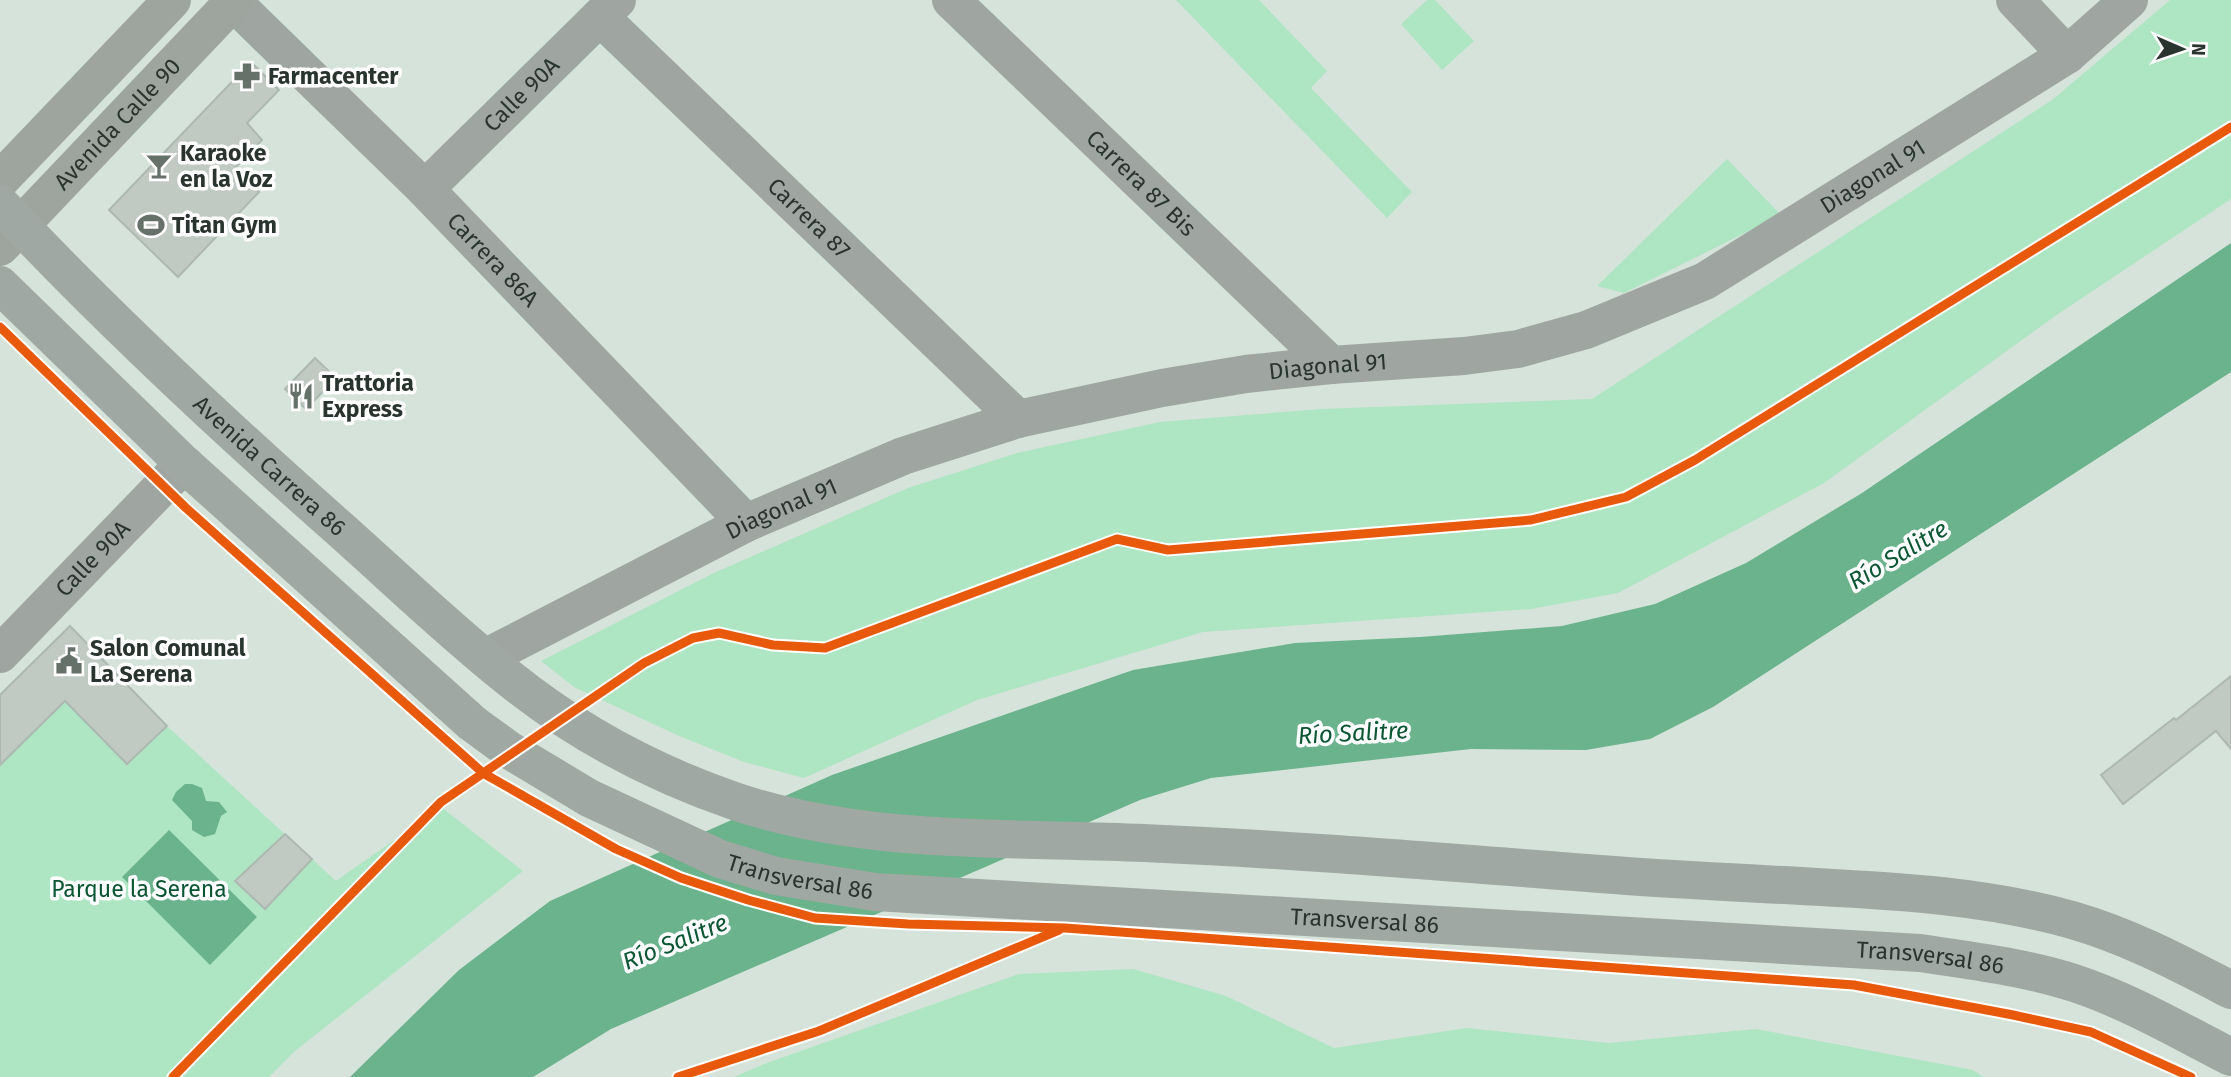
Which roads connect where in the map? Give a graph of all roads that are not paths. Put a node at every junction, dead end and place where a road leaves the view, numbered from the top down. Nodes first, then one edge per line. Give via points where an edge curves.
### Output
1 (172, 0) edge
2 (2015, 0) edge
3 (2129, 0) edge
4 (234, 1) edge
5 (971, 7) edge
6 (608, 9) edge
7 (2067, 55) junction
8 (0, 180) edge
9 (425, 189) junction
10 (7, 226) edge
11 (0, 285) edge
12 (1331, 365) junction
13 (1018, 419) junction
14 (184, 464) junction
15 (747, 523) junction
16 (0, 654) edge
17 (485, 658) junction
18 (2231, 990) edge
19 (2231, 1057) edge

1 - 8 main road, Avenida Calle 90
2 - 7 street
3 - 7 street, Diagonal 91
4 - 9 street, Carrera 86A
4 - 10 main road, Avenida Calle 90
5 - 12 street, Carrera 87 Bis
6 - 9 street, Calle 90A
6 - 13 street, Carrera 87
7 - 12 street, Diagonal 91 via 1705,281 1586,330 1518,348
9 - 15 street, Carrera 86A
10 - 17 main road, Avenida Carrera 86
11 - 14 main road
12 - 13 street, Diagonal 91 via 1174,386
13 - 15 street, Diagonal 91 via 903,456
14 - 16 street, Calle 90A
14 - 19 main road, Transversal 86 via 436,693 509,750 668,836 720,859 776,876 875,892 1920,953 2074,983 2138,1009
15 - 17 street, Diagonal 91
17 - 18 main road, Avenida Carrera 86 via 554,711 646,766 754,807 800,819 860,830 1912,891 2039,912 2113,934

